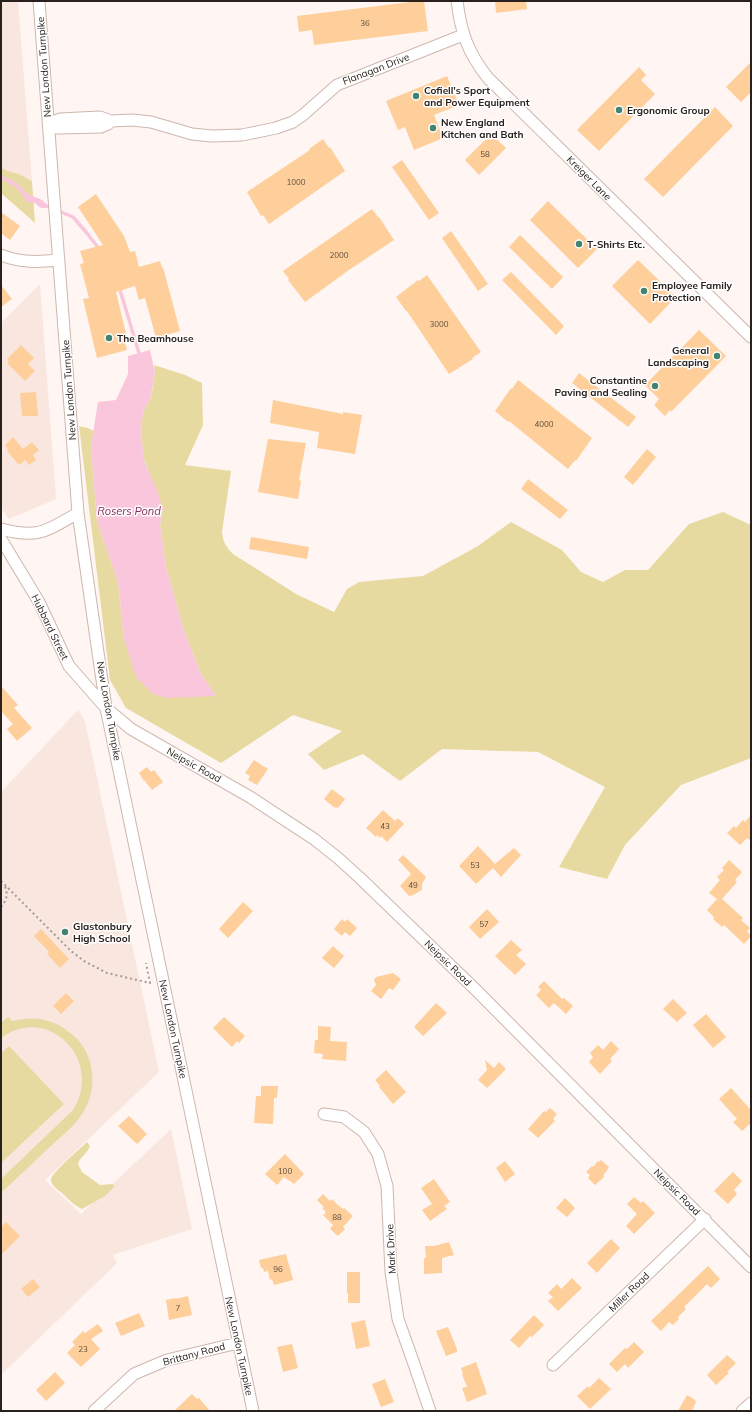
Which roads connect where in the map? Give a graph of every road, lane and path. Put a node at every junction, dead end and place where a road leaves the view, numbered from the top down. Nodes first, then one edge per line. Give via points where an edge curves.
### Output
1 (39, 1) edge
2 (457, 1) edge
3 (463, 35) junction
4 (49, 124) junction
5 (1, 255) edge
6 (59, 260) junction
7 (751, 337) edge
8 (78, 513) junction
9 (1, 529) edge
10 (1, 539) edge
11 (106, 708) junction
12 (2, 882) edge
13 (1, 907) edge
14 (146, 963) dead end
15 (324, 1114) dead end
16 (705, 1219) junction
17 (751, 1267) edge
18 (238, 1343) junction
19 (554, 1365) dead end
20 (751, 1403) edge
21 (94, 1411) edge
22 (253, 1411) edge
23 (430, 1411) edge
24 (742, 1411) edge

1 - 4 street, New London Turnpike
2 - 3 street, Kreiger Lane
3 - 4 street, Flanagan Drive via 337,85 293,122 276,128 242,135 212,136 132,120 111,121 101,127 57,128
3 - 7 street, Kreiger Lane via 469,51 498,88
4 - 6 street, New London Turnpike
5 - 6 street via 13,260 32,262
6 - 8 street, New London Turnpike
8 - 9 street via 36,534
8 - 11 street, New London Turnpike
10 - 11 street, Hubbard Street via 39,602 69,666
11 - 16 street, Neipsic Road via 131,729 250,797 338,858 477,991
11 - 18 street, New London Turnpike
12 - 13 path via 6,900
12 - 14 path via 71,951 92,966 106,973 150,983
15 - 23 street, Mark Drive via 344,1117 364,1132 378,1154 387,1186 391,1272 398,1319
16 - 17 street, Neipsic Road
16 - 19 street, Miller Road
18 - 21 street, Brittany Road via 167,1360 134,1374
18 - 22 street, New London Turnpike
20 - 24 street

